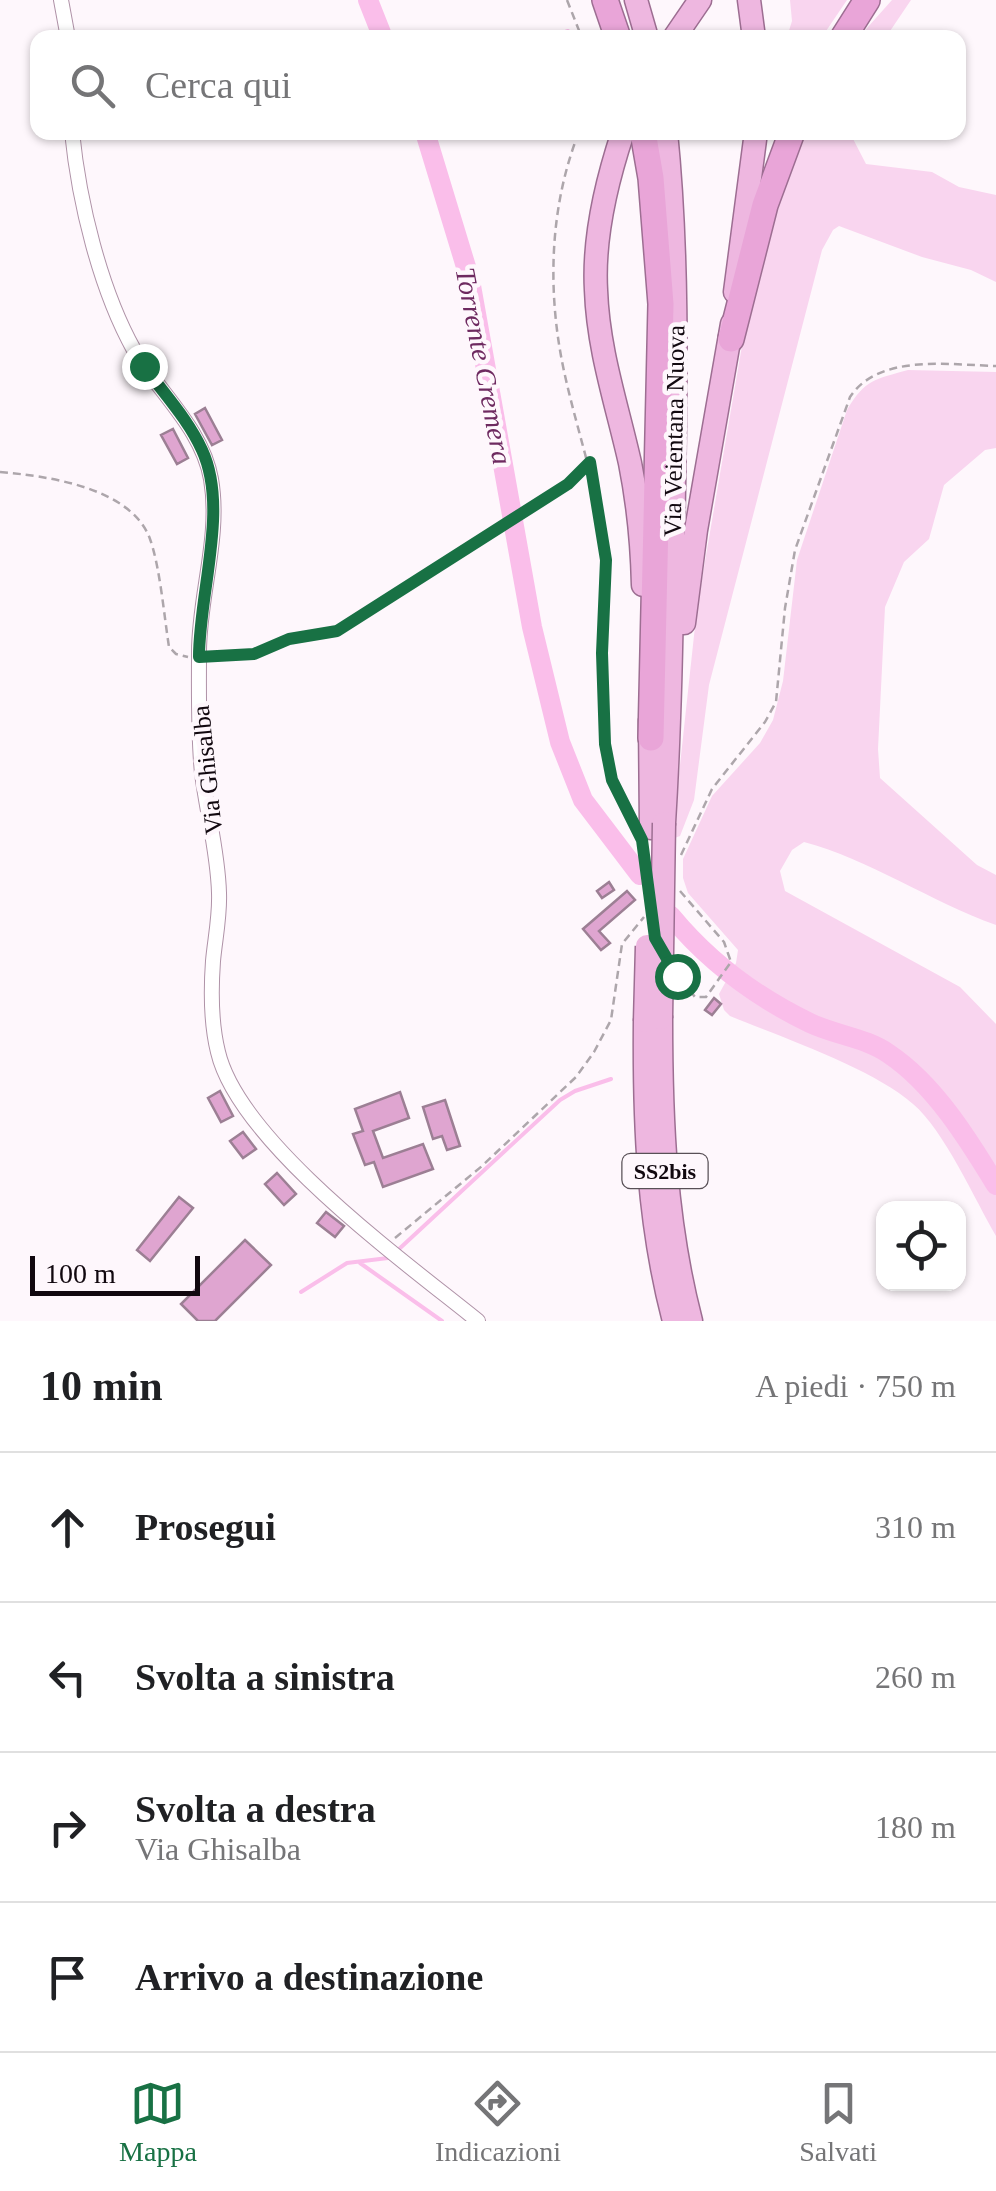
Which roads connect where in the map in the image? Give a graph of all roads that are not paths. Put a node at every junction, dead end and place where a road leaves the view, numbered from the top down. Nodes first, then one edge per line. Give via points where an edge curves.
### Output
1 (61, 0) edge
2 (605, 0) edge
3 (636, 0) edge
4 (749, 0) edge
5 (868, 0) edge
6 (67, 30) edge
7 (615, 30) edge
8 (644, 30) edge
9 (753, 30) edge
10 (848, 30) edge
11 (74, 140) edge
12 (621, 140) edge
13 (645, 140) edge
14 (667, 140) edge
15 (755, 140) edge
16 (789, 140) edge
17 (732, 338) junction
18 (660, 734) junction
19 (653, 1020) junction
20 (478, 1321) edge
21 (674, 1321) edge
22 (691, 1321) edge

1 - 6 street
2 - 7 highway
3 - 8 highway
4 - 9 highway
5 - 10 highway
11 - 20 street, Via Ghisalba via 110,301 136,354 196,438 211,477 214,518 199,657 202,773 220,898 212,966 218,1053 255,1123 319,1189
12 - 18 highway via 598,240 596,289 605,368 642,540
13 - 18 highway via 662,304
14 - 18 highway, Via Veientana Nuova via 676,312
15 - 17 highway
16 - 17 highway via 765,205
17 - 18 highway
18 - 19 highway, SS2bis, bridge via 648,830
19 - 21 highway, SS2bis via 645,1139
19 - 22 highway, SS2bis via 675,1250

